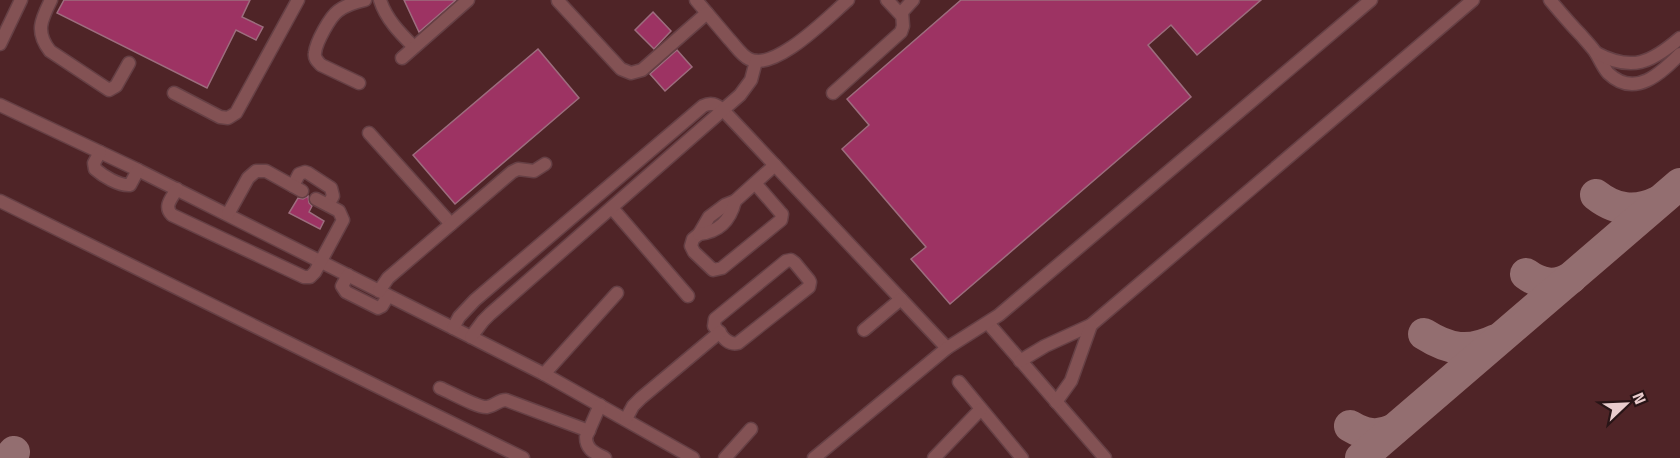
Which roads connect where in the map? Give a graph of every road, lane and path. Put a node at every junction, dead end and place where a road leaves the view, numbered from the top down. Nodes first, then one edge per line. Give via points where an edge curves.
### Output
1 (21, 0) edge
2 (51, 0) edge
3 (298, 0) edge
4 (365, 0) edge
5 (380, 0) edge
6 (468, 0) edge
7 (696, 0) edge
8 (848, 0) edge
9 (887, 0) edge
10 (1371, 0) edge
11 (1473, 0) edge
12 (1550, 0) edge
13 (558, 1) edge
14 (911, 1) edge
15 (707, 13) junction
16 (901, 15) junction
17 (1680, 38) edge
18 (0, 44) edge
19 (414, 47) junction
20 (1596, 53) junction
21 (1680, 54) edge
22 (402, 58) dead end
23 (756, 61) junction
24 (129, 63) dead end
25 (360, 83) dead end
26 (174, 93) dead end
27 (833, 93) dead end
28 (0, 105) edge
29 (723, 110) junction
30 (369, 133) dead end
31 (100, 152) junction
32 (545, 164) dead end
33 (775, 165) junction
34 (138, 170) junction
35 (755, 183) junction
36 (177, 189) junction
37 (316, 199) dead end
38 (0, 201) edge
39 (328, 205) junction
40 (612, 208) junction
41 (228, 214) junction
42 (451, 224) junction
43 (321, 261) junction
44 (383, 293) junction
45 (617, 293) dead end
46 (688, 296) dead end
47 (901, 299) junction
48 (988, 323) junction
49 (1091, 325) junction
50 (453, 328) junction
51 (864, 330) dead end
52 (720, 332) junction
53 (471, 337) junction
54 (947, 348) junction
55 (1020, 361) junction
56 (544, 374) junction
57 (959, 382) dead end
58 (440, 388) dead end
59 (1056, 402) junction
60 (600, 405) junction
61 (981, 409) junction
62 (626, 419) junction
63 (751, 429) dead end
64 (589, 431) junction
65 (523, 458) edge
66 (605, 458) edge
67 (693, 458) edge
68 (725, 458) edge
69 (814, 458) edge
70 (934, 458) edge
71 (1022, 458) edge
72 (1105, 458) edge

1 - 18 lane
2 - 24 lane via 41,29 43,42 50,51 109,90 116,86
3 - 26 lane via 237,113 220,117
4 - 25 lane via 334,15 315,53 321,65
5 - 19 lane via 396,29
6 - 19 lane
7 - 15 lane
8 - 23 lane via 787,51
9 - 16 lane
10 - 48 lane
11 - 49 lane
12 - 20 lane
13 - 15 lane via 621,69 631,73 642,70
14 - 16 lane
15 - 23 lane via 743,55
16 - 27 lane via 901,32
17 - 20 lane via 1655,57 1639,62 1612,60
19 - 22 lane
20 - 21 lane via 1610,74 1635,83 1656,76
23 - 29 lane via 747,86
28 - 31 lane
29 - 33 lane
29 - 40 lane
29 - 50 lane via 718,105 703,106 475,300
30 - 42 lane
31 - 34 lane
31 - 34 lane via 95,169 122,184 130,185
32 - 42 lane via 534,171 515,170
33 - 35 lane
33 - 47 lane
34 - 36 lane
35 - 35 lane via 780,212 780,222 722,268 710,269 692,249 692,242 699,234 723,225 735,201
36 - 41 lane
36 - 43 lane via 168,205 172,215 304,277 313,275
37 - 39 lane
38 - 65 lane
39 - 41 lane via 333,194 331,188 308,173 299,174 297,188 261,170 248,178
39 - 43 lane via 341,213 343,220
40 - 46 lane
40 - 53 lane via 490,314
41 - 43 lane
42 - 44 lane via 388,278
43 - 44 lane via 348,275 343,289 356,297 378,308 382,306
44 - 50 lane
45 - 56 lane
47 - 51 lane
47 - 54 lane
48 - 54 lane
48 - 55 lane
49 - 55 lane
49 - 59 lane via 1071,381
50 - 53 lane
52 - 52 lane via 730,344 738,343 809,287 810,282 793,261 786,261 715,319 714,326
52 - 62 lane via 640,398
53 - 56 lane
54 - 69 lane
55 - 59 lane
56 - 60 lane
57 - 61 lane
58 - 64 lane via 481,407 506,400
59 - 72 lane
60 - 62 lane
60 - 64 lane
61 - 70 lane
61 - 71 lane
62 - 67 lane
63 - 68 lane
64 - 66 lane via 587,446

